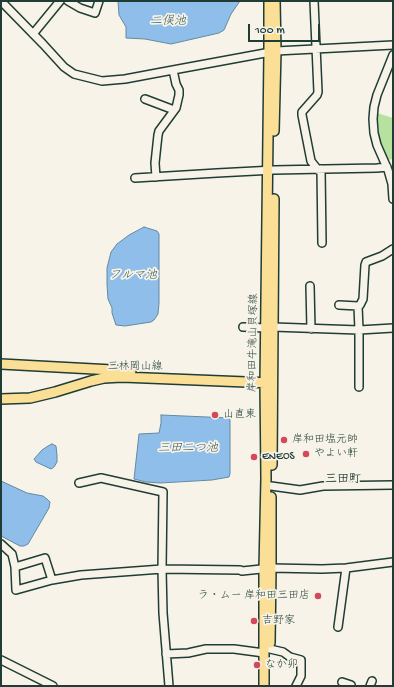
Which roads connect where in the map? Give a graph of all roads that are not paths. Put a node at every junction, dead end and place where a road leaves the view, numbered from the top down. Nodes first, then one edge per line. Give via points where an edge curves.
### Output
1 (1, 1) edge
2 (60, 1) edge
3 (68, 1) edge
4 (99, 1) edge
5 (269, 1) edge
6 (275, 1) edge
7 (314, 1) edge
8 (33, 34) junction
9 (393, 45) edge
10 (316, 49) junction
11 (272, 51) junction
12 (393, 55) edge
13 (173, 70) junction
14 (145, 99) dead end
15 (174, 110) junction
16 (389, 164) edge
17 (320, 169) junction
18 (271, 170) junction
19 (156, 177) junction
20 (135, 178) dead end
21 (393, 199) edge
22 (322, 244) dead end
23 (393, 249) edge
24 (310, 286) dead end
25 (338, 305) dead end
26 (358, 306) junction
27 (243, 327) dead end
28 (270, 328) junction
29 (393, 328) edge
30 (311, 329) junction
31 (359, 330) junction
32 (1, 364) edge
33 (269, 381) junction
34 (359, 387) dead end
35 (1, 400) edge
36 (79, 483) dead end
37 (393, 485) edge
38 (271, 486) junction
39 (1, 544) edge
40 (393, 562) edge
41 (15, 567) junction
42 (346, 568) junction
43 (162, 569) junction
44 (267, 569) junction
45 (52, 580) junction
46 (340, 624) dead end
47 (267, 651) junction
48 (166, 654) junction
49 (1, 660) edge
50 (53, 686) edge
51 (169, 686) edge
52 (264, 686) edge
53 (270, 686) edge
54 (296, 686) edge

1 - 8 street
2 - 8 street
3 - 4 street via 95,13
5 - 11 main road, 岸和田牛滝山貝塚線
6 - 11 main road, 岸和田牛滝山貝塚線
7 - 10 street
8 - 13 street via 64,67 74,74 94,80 126,79
9 - 10 street
10 - 11 street
10 - 17 street via 318,92 302,115 311,161
11 - 13 street
11 - 18 main road, 岸和田牛滝山貝塚線
12 - 16 street via 377,95 373,113 377,145
13 - 15 street via 179,90
14 - 15 street
15 - 19 street via 158,135
16 - 17 street
16 - 21 street
17 - 18 street
17 - 22 street
18 - 19 street
18 - 28 main road, 岸和田牛滝山貝塚線
19 - 20 street
23 - 26 street via 364,265 363,300
24 - 30 street
25 - 26 street
26 - 31 street
27 - 28 street
28 - 30 street
28 - 33 main road, 岸和田牛滝山貝塚線
29 - 31 street
30 - 31 street
31 - 34 street
32 - 33 main road, 三林岡山線
33 - 35 main road, 三林岡山線 via 104,378 30,398
33 - 38 main road, 岸和田牛滝山貝塚線
33 - 44 main road, 岸和田牛滝山貝塚線
36 - 43 street via 101,478 162,492
37 - 38 street via 323,486 300,490
38 - 44 main road, 岸和田牛滝山貝塚線
39 - 41 street via 12,554
40 - 42 street
41 - 45 street via 45,558
41 - 45 street via 16,590
42 - 44 street
42 - 46 street
43 - 44 street
43 - 45 street via 81,575
43 - 48 street
44 - 47 main road, 岸和田牛滝山貝塚線
47 - 48 street via 206,649
47 - 52 main road, 岸和田牛滝山貝塚線
47 - 53 main road, 岸和田牛滝山貝塚線
47 - 54 street via 283,652 301,660 301,676
48 - 51 street
49 - 50 street

